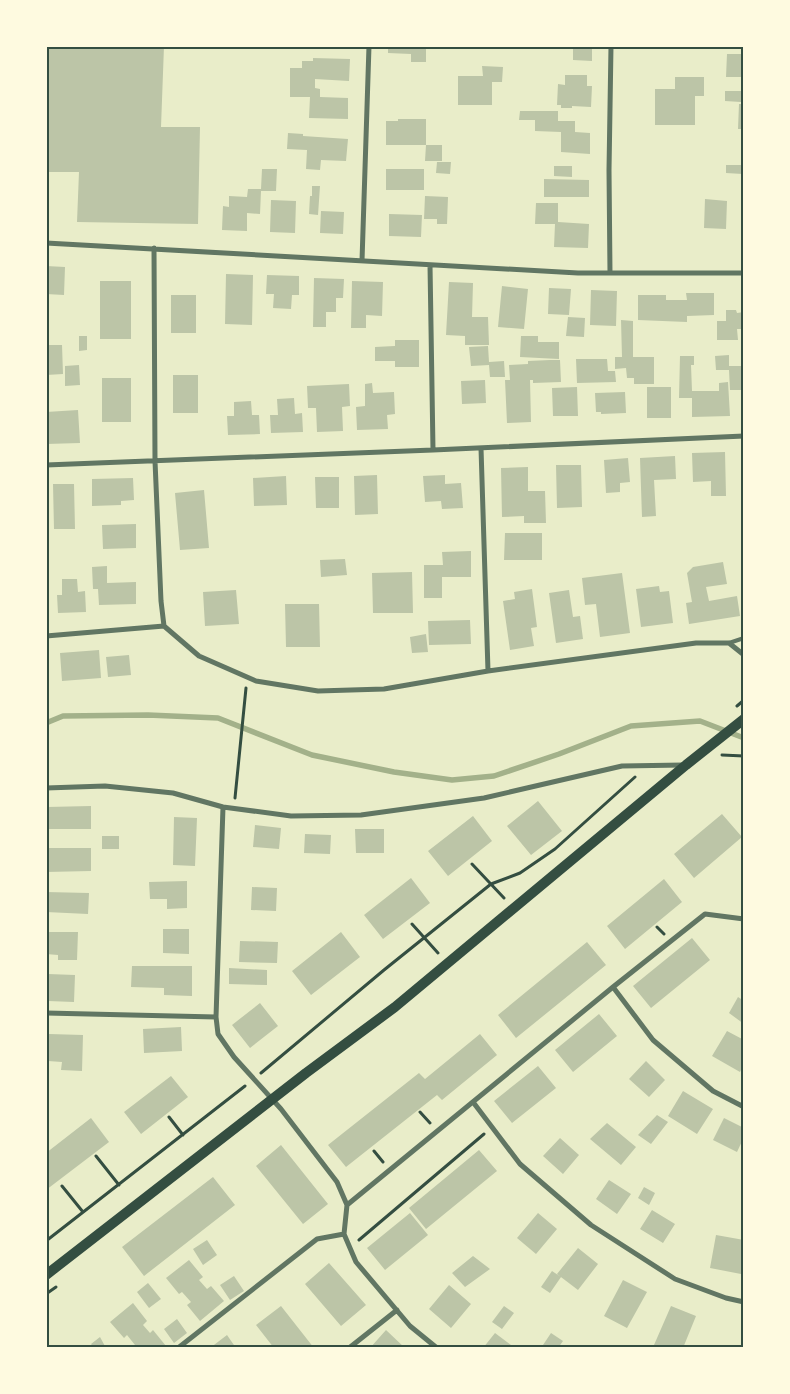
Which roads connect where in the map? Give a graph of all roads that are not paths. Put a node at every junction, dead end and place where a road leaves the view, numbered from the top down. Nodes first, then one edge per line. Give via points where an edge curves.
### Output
1 (369, 46) edge
2 (611, 46) edge
3 (46, 243) edge
4 (154, 248) junction
5 (362, 261) junction
6 (430, 265) junction
7 (610, 273) junction
8 (744, 273) edge
9 (744, 436) edge
10 (481, 448) junction
11 (433, 450) junction
12 (155, 462) junction
13 (46, 465) edge
14 (164, 626) junction
15 (46, 636) edge
16 (744, 638) edge
17 (729, 643) junction
18 (744, 655) edge
19 (488, 671) junction
20 (742, 720) edge
21 (686, 765) junction
22 (46, 788) edge
23 (223, 807) junction
24 (744, 919) edge
25 (613, 987) junction
26 (46, 1013) edge
27 (216, 1017) junction
28 (272, 1100) junction
29 (473, 1102) junction
30 (744, 1107) edge
31 (347, 1205) junction
32 (344, 1234) junction
33 (46, 1275) edge
34 (744, 1302) edge
35 (397, 1310) junction
36 (178, 1348) edge
37 (349, 1348) edge
38 (437, 1348) edge

1 - 5 street
2 - 7 street
3 - 4 street
4 - 5 street
4 - 12 street
5 - 6 street
6 - 7 street
6 - 11 street
7 - 8 street
9 - 10 street
10 - 11 street
10 - 19 street
11 - 12 street
12 - 13 street
12 - 14 street
14 - 15 street
14 - 19 street via 199,656 256,681 318,691 384,689
16 - 17 lane
17 - 18 street
17 - 19 street via 696,643
20 - 21 main road
21 - 23 street via 622,766 484,798 361,815 291,816
21 - 28 main road via 395,1007
22 - 23 street via 105,786 173,793
23 - 27 street
24 - 25 street via 705,914
25 - 29 street
25 - 30 street via 653,1040 713,1091
26 - 27 street
27 - 28 street via 218,1034
28 - 31 street via 337,1182
28 - 33 main road
29 - 31 street
29 - 34 street via 520,1164 591,1225 675,1280
31 - 32 street
32 - 35 street via 356,1262
32 - 36 street via 317,1239
35 - 37 street
35 - 38 street via 410,1326

